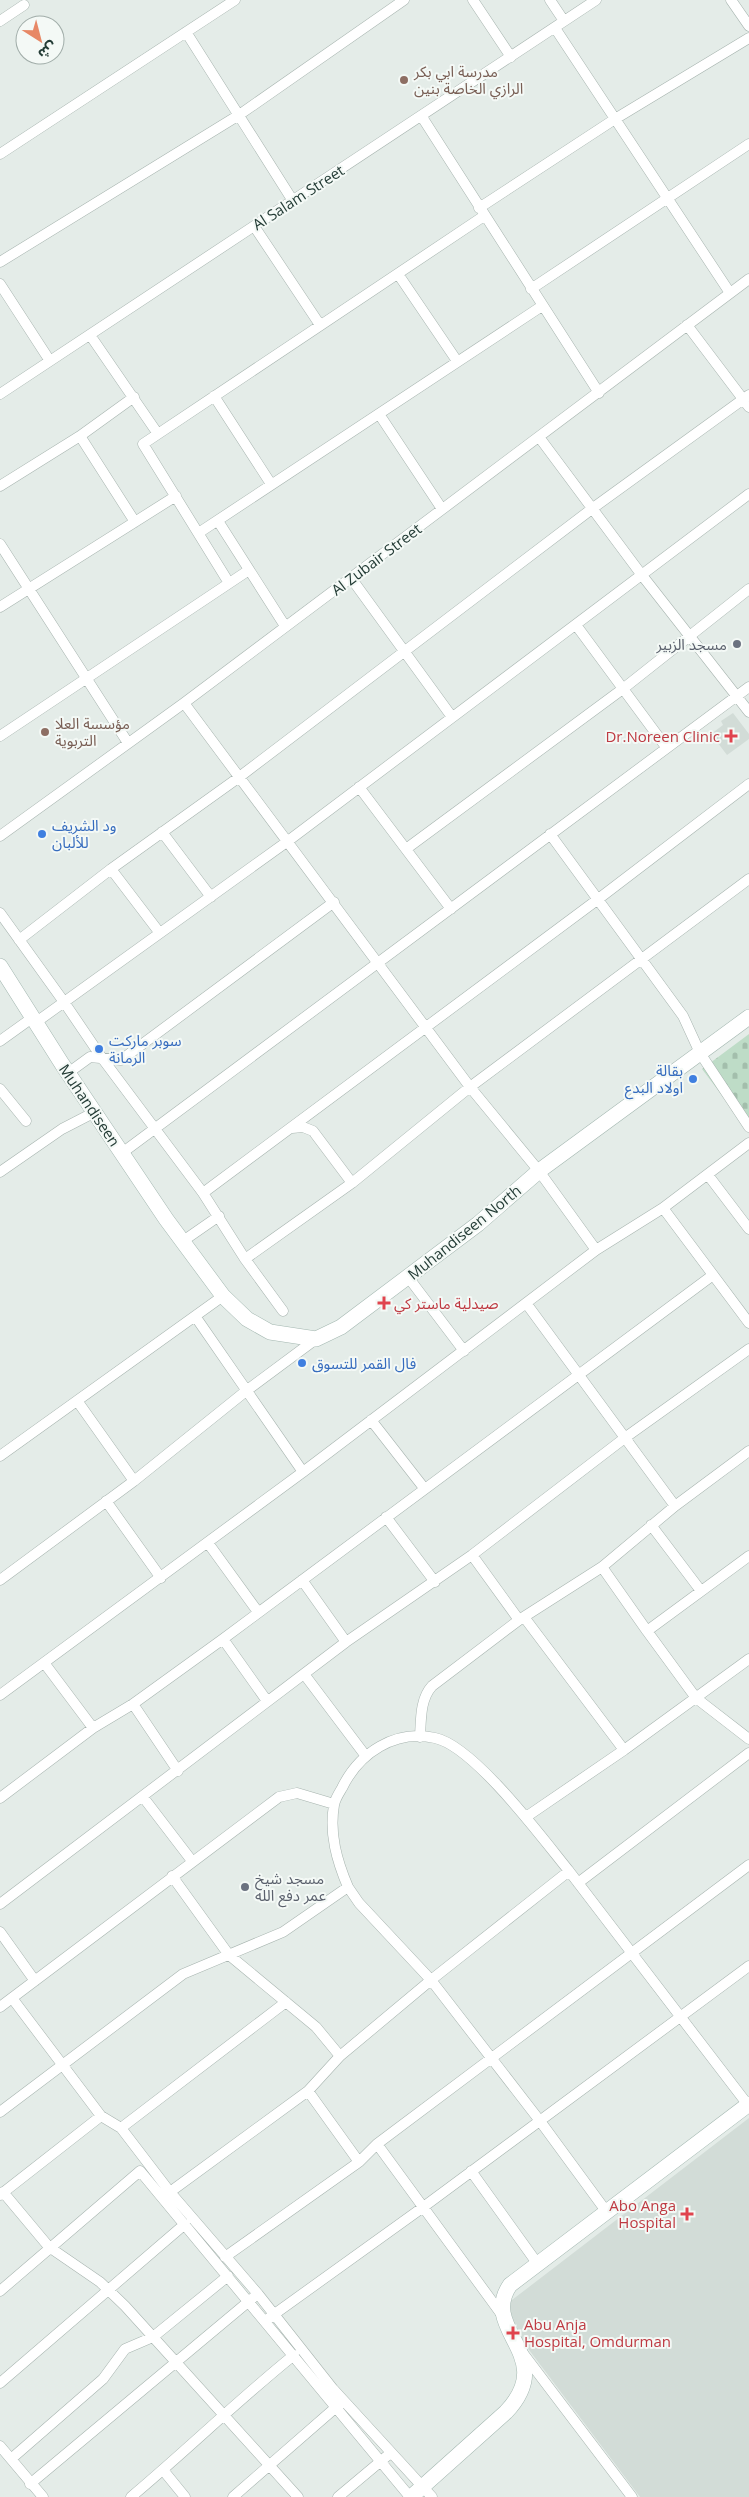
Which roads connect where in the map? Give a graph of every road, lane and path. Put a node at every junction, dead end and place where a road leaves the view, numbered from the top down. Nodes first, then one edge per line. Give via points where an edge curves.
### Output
1 (235, 0) edge
2 (404, 0) edge
3 (473, 0) edge
4 (550, 0) edge
5 (596, 0) edge
6 (732, 0) edge
7 (24, 5) dead end
8 (0, 21) edge
9 (564, 21) junction
10 (749, 26) edge
11 (556, 28) junction
12 (186, 32) junction
13 (749, 38) edge
14 (511, 57) junction
15 (239, 115) junction
16 (422, 117) junction
17 (615, 119) junction
18 (749, 144) edge
19 (0, 154) edge
20 (667, 198) junction
21 (293, 201) junction
22 (482, 212) junction
23 (254, 226) junction
24 (0, 262) edge
25 (398, 274) junction
26 (749, 279) edge
27 (0, 284) edge
28 (531, 289) junction
29 (730, 293) junction
30 (542, 306) junction
31 (320, 325) junction
32 (687, 325) junction
33 (90, 335) junction
34 (50, 361) junction
35 (457, 362) junction
36 (599, 393) junction
37 (0, 394) edge
38 (214, 396) junction
39 (134, 398) junction
40 (747, 400) edge
41 (380, 414) junction
42 (158, 434) junction
43 (80, 436) junction
44 (539, 437) junction
45 (271, 484) junction
46 (0, 486) edge
47 (176, 496) junction
48 (748, 496) edge
49 (593, 508) junction
50 (442, 509) junction
51 (218, 521) junction
52 (135, 522) junction
53 (200, 532) junction
54 (0, 544) edge
55 (249, 570) junction
56 (641, 574) junction
57 (351, 578) junction
58 (229, 583) junction
59 (30, 589) junction
60 (749, 589) edge
61 (0, 607) edge
62 (576, 625) junction
63 (285, 626) junction
64 (688, 635) junction
65 (404, 653) junction
66 (87, 678) junction
67 (749, 687) edge
68 (624, 688) junction
69 (736, 697) junction
70 (184, 703) junction
71 (749, 712) edge
72 (452, 717) junction
73 (0, 736) edge
74 (128, 744) junction
75 (666, 747) junction
76 (238, 778) junction
77 (749, 784) edge
78 (359, 787) junction
79 (162, 832) junction
80 (550, 834) junction
81 (0, 836) edge
82 (288, 841) junction
83 (406, 849) junction
84 (111, 869) junction
85 (749, 879) edge
86 (211, 897) junction
87 (597, 900) junction
88 (334, 902) junction
89 (451, 909) junction
90 (0, 913) edge
91 (159, 932) junction
92 (19, 940) junction
93 (642, 959) junction
94 (379, 964) junction
95 (0, 966) edge
96 (64, 1002) junction
97 (749, 1017) edge
98 (34, 1020) junction
99 (426, 1028) junction
100 (0, 1041) edge
101 (700, 1053) junction
102 (102, 1058) junction
103 (68, 1073) junction
104 (470, 1087) junction
105 (0, 1089) edge
106 (95, 1112) junction
107 (26, 1121) dead end
108 (749, 1126) edge
109 (156, 1128) junction
110 (290, 1128) junction
111 (749, 1143) edge
112 (122, 1153) junction
113 (539, 1171) junction
114 (0, 1172) edge
115 (708, 1175) junction
116 (352, 1183) junction
117 (203, 1193) junction
118 (663, 1208) junction
119 (218, 1216) junction
120 (749, 1229) edge
121 (183, 1241) junction
122 (596, 1250) junction
123 (245, 1259) junction
124 (713, 1275) junction
125 (408, 1277) junction
126 (223, 1296) junction
127 (526, 1304) junction
128 (283, 1311) dead end
129 (195, 1316) junction
130 (749, 1323) edge
131 (316, 1339) junction
132 (749, 1348) edge
133 (464, 1351) junction
134 (578, 1374) junction
135 (246, 1391) junction
136 (78, 1402) junction
137 (370, 1420) junction
138 (626, 1437) junction
139 (749, 1451) edge
140 (0, 1456) edge
141 (302, 1472) junction
142 (134, 1481) junction
143 (424, 1488) junction
144 (106, 1501) junction
145 (675, 1506) junction
146 (386, 1517) junction
147 (651, 1525) junction
148 (208, 1543) junction
149 (472, 1555) junction
150 (749, 1556) edge
151 (602, 1567) junction
152 (161, 1578) junction
153 (0, 1580) edge
154 (302, 1580) junction
155 (435, 1582) junction
156 (701, 1591) junction
157 (258, 1612) junction
158 (522, 1619) junction
159 (647, 1631) junction
160 (223, 1639) junction
161 (346, 1642) junction
162 (749, 1660) edge
163 (45, 1664) junction
164 (304, 1674) junction
165 (0, 1695) edge
166 (696, 1698) junction
167 (267, 1701) junction
168 (133, 1704) junction
169 (93, 1728) junction
170 (420, 1737) junction
171 (749, 1739) edge
172 (624, 1750) junction
173 (749, 1752) edge
174 (365, 1755) junction
175 (178, 1770) junction
176 (144, 1797) junction
177 (0, 1798) edge
178 (334, 1804) junction
179 (526, 1817) junction
180 (192, 1861) junction
181 (749, 1864) edge
182 (569, 1871) junction
183 (172, 1876) junction
184 (578, 1883) junction
185 (348, 1886) junction
186 (0, 1904) edge
187 (0, 1932) edge
188 (631, 1953) junction
189 (229, 1955) junction
190 (749, 1966) edge
191 (431, 1980) junction
192 (35, 1981) junction
193 (12, 1998) junction
194 (286, 2002) junction
195 (0, 2007) edge
196 (681, 2018) junction
197 (340, 2056) junction
198 (493, 2059) junction
199 (63, 2065) junction
200 (308, 2091) junction
201 (748, 2104) edge
202 (0, 2112) edge
203 (101, 2116) junction
204 (540, 2121) junction
205 (120, 2128) junction
206 (377, 2144) junction
207 (359, 2162) junction
208 (471, 2171) junction
209 (170, 2192) junction
210 (2, 2194) edge
211 (422, 2208) junction
212 (606, 2211) junction
213 (185, 2224) junction
214 (49, 2248) junction
215 (225, 2257) junction
216 (537, 2263) junction
217 (228, 2276) junction
218 (109, 2290) junction
219 (0, 2291) edge
220 (258, 2294) junction
221 (249, 2301) junction
222 (273, 2315) junction
223 (502, 2315) junction
224 (264, 2322) junction
225 (153, 2338) junction
226 (520, 2348) junction
227 (294, 2355) junction
228 (178, 2362) junction
229 (0, 2383) edge
230 (341, 2403) junction
231 (226, 2416) junction
232 (0, 2446) edge
233 (386, 2457) junction
234 (11, 2459) junction
235 (271, 2464) junction
236 (163, 2470) junction
237 (30, 2484) junction
238 (428, 2492) edge
239 (43, 2497) edge
240 (131, 2497) edge
241 (185, 2497) edge
242 (233, 2497) edge
243 (298, 2497) edge
244 (338, 2497) edge
245 (411, 2497) edge
246 (632, 2497) edge

1 - 12 street
2 - 15 street
3 - 14 street
4 - 9 street
5 - 9 street, Al Salam Street
6 - 10 street
7 - 8 street
9 - 11 street, Al Salam Street
11 - 14 street, Al Salam Street
11 - 17 street
12 - 15 street
12 - 19 street
13 - 17 street
14 - 16 street, Al Salam Street
15 - 21 street
15 - 24 street
16 - 21 street, Al Salam Street
16 - 22 street
17 - 20 street
17 - 22 street
18 - 20 street
20 - 28 street
20 - 29 street
21 - 23 street, Al Salam Street
22 - 25 street
22 - 28 street
23 - 31 street
23 - 33 street, Al Salam Street
25 - 31 street
25 - 35 street
26 - 29 street, Al Zubair Street
27 - 34 street
28 - 30 street
29 - 32 street, Al Zubair Street
30 - 35 street
30 - 36 street
31 - 38 street
32 - 36 street, Al Zubair Street
32 - 40 street
33 - 34 street, Al Salam Street
33 - 39 street
34 - 37 street, Al Salam Street
35 - 41 street
36 - 44 street, Al Zubair Street
38 - 42 street
38 - 45 street
39 - 42 street
39 - 43 street
40 - 49 street
41 - 45 street
41 - 50 street
42 - 47 street via 143,444
43 - 46 street
43 - 52 street
44 - 49 street
44 - 50 street, Al Zubair Street
45 - 51 street
47 - 52 street
47 - 53 street
48 - 56 street
49 - 56 street
49 - 65 street
50 - 57 street, Al Zubair Street
51 - 53 street
51 - 55 street
52 - 59 street
53 - 58 street
54 - 59 street
55 - 58 street
55 - 63 street
56 - 62 street
56 - 64 street
57 - 63 street, Al Zubair Street
57 - 65 street
58 - 66 street
59 - 61 street
59 - 66 street
60 - 64 street
62 - 68 street
62 - 72 street
63 - 70 street, Al Zubair Street
64 - 68 street
64 - 69 street
65 - 72 street
65 - 76 street
66 - 73 street
66 - 74 street
67 - 69 street
68 - 75 street
68 - 83 street
69 - 71 street
69 - 75 street
70 - 74 street, Al Zubair Street
70 - 76 street
72 - 78 street
74 - 81 street, Al Zubair Street
75 - 80 street
76 - 79 street
76 - 82 street
77 - 87 street
78 - 82 street
78 - 83 street
79 - 84 street
79 - 86 street
80 - 87 street
80 - 89 street
82 - 86 street
82 - 88 street
83 - 89 street
84 - 91 street
84 - 92 street
85 - 93 street
86 - 91 street
87 - 93 street
87 - 99 street
88 - 94 street
88 - 102 street via 121,1060
89 - 94 street
90 - 92 street
91 - 96 street
92 - 96 street
93 - 101 street via 683,1016
93 - 104 street
94 - 99 street
94 - 109 street
95 - 98 main road, Muhandiseen
96 - 98 street
96 - 102 street
97 - 101 main road, Muhandiseen North
98 - 100 street
98 - 103 main road, Muhandiseen
99 - 104 street
99 - 110 street
101 - 108 street
101 - 113 main road, Muhandiseen North
102 - 103 street via 90,1057
102 - 109 street
103 - 106 main road, Muhandiseen
104 - 113 street
104 - 116 street
105 - 107 street
106 - 112 main road, Muhandiseen
106 - 114 street via 62,1129
109 - 112 street
109 - 117 street
110 - 116 street via 304,1127 314,1131
110 - 117 street
111 - 115 street
112 - 121 main road, Muhandiseen
113 - 122 street
113 - 125 main road, Muhandiseen North via 478,1224
115 - 118 street
115 - 120 street
116 - 123 street
117 - 119 street
118 - 122 street
118 - 124 street
119 - 121 street
119 - 123 street
121 - 126 main road
122 - 127 street
123 - 128 street
124 - 130 street
124 - 134 street
125 - 131 main road, Muhandiseen North via 341,1327
125 - 133 street
126 - 129 street
126 - 131 main road via 247,1319 262,1328 287,1336
127 - 133 street
127 - 134 street
129 - 135 street
129 - 136 street
131 - 135 street
132 - 138 street
133 - 137 street
134 - 138 street
134 - 143 street
135 - 141 street
135 - 142 street
136 - 140 street
136 - 142 street
137 - 141 street
137 - 143 street
138 - 145 street
138 - 149 street
139 - 145 street
141 - 148 street
142 - 144 street
143 - 146 street
144 - 152 street
144 - 153 street
145 - 147 street
146 - 154 street
146 - 155 street
147 - 151 street
147 - 156 street
148 - 152 street
148 - 157 street
149 - 155 street
149 - 158 street
150 - 156 street
151 - 158 street
151 - 159 street
152 - 163 street
154 - 157 street
154 - 161 street
155 - 161 street
156 - 159 street
157 - 160 street
158 - 170 street via 426,1692
158 - 172 street
159 - 166 street
160 - 167 street
160 - 168 street
161 - 164 street
162 - 166 street
163 - 165 street
163 - 169 street
164 - 167 street
164 - 174 street
166 - 171 street
166 - 172 street
167 - 175 street
168 - 169 street
168 - 175 street
169 - 177 street
170 - 174 street via 386,1742
170 - 179 street via 435,1738 462,1753
172 - 179 street
173 - 184 street
174 - 178 street
175 - 176 street
176 - 180 street
176 - 186 street
178 - 180 street via 297,1793 286,1794
178 - 185 street via 334,1843
179 - 182 street
180 - 183 street
181 - 188 street
182 - 184 street
182 - 191 street
183 - 189 street
183 - 192 street
184 - 188 street
185 - 189 street via 283,1932
185 - 191 street
187 - 192 street
188 - 196 street
188 - 198 street
189 - 194 street
189 - 199 street via 183,1974
190 - 196 street
191 - 197 street
191 - 198 street
192 - 193 street
193 - 195 street
193 - 199 street
194 - 197 street via 316,2027
194 - 205 street
196 - 201 street
196 - 204 street
197 - 200 street
198 - 204 street
198 - 206 street
199 - 202 street
199 - 203 street
200 - 207 street
200 - 209 street
201 - 212 main road
203 - 205 street
203 - 210 street
204 - 208 street
204 - 212 street
205 - 209 street
206 - 207 street
206 - 211 street
207 - 215 street
208 - 211 street
208 - 216 street
209 - 215 street
210 - 214 street
211 - 222 street
211 - 223 street
212 - 216 main road
213 - 214 street via 139,2171
213 - 217 street
213 - 218 street
214 - 218 street
214 - 219 street
215 - 220 street
216 - 223 main road via 505,2292
217 - 221 street
217 - 225 street
218 - 225 street
218 - 229 street
220 - 221 street
220 - 222 street
221 - 224 street
221 - 228 street
222 - 224 street
222 - 230 street
223 - 226 main road
224 - 227 street
225 - 228 street
225 - 234 street via 125,2350 103,2379
226 - 238 main road via 525,2377 513,2405
226 - 246 street
227 - 230 street
227 - 231 street via 243,2397
228 - 231 street
228 - 237 street
230 - 233 street
230 - 235 street
231 - 235 street
231 - 236 street via 214,2421
232 - 234 street
233 - 238 street
233 - 244 street
233 - 245 street
234 - 237 street
235 - 242 street
235 - 243 street
236 - 240 street
236 - 241 street
237 - 239 street
238 - 245 main road

